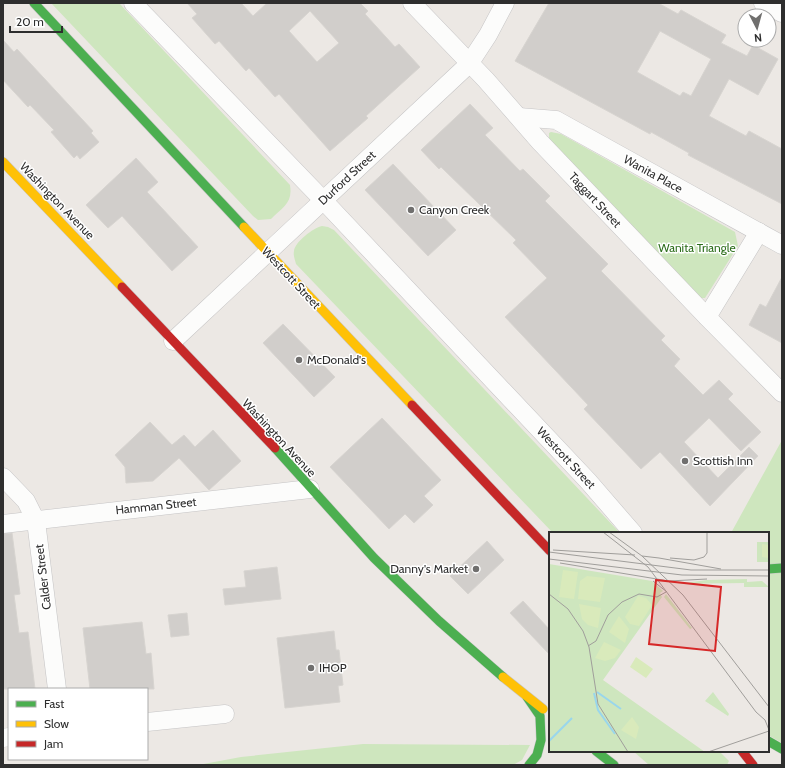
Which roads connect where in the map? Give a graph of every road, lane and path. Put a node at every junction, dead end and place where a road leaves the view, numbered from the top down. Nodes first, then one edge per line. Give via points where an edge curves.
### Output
1 (34, 3) edge
2 (133, 3) edge
3 (412, 3) edge
4 (505, 3) edge
5 (763, 3) edge
6 (782, 13) edge
7 (469, 64) junction
8 (519, 117) junction
9 (6, 172) edge
10 (323, 200) junction
11 (759, 232) junction
12 (782, 245) edge
13 (268, 253) junction
14 (707, 318) junction
15 (173, 341) junction
16 (782, 393) edge
17 (3, 477) edge
18 (310, 489) junction
19 (36, 521) junction
20 (3, 524) edge
21 (632, 532) edge
22 (549, 550) edge
23 (780, 568) edge
24 (769, 569) edge
25 (769, 575) edge
26 (57, 688) edge
27 (527, 697) junction
28 (225, 714) dead end
29 (549, 714) edge
30 (148, 722) edge
31 (769, 742) edge
32 (782, 749) edge
33 (597, 752) edge
34 (743, 752) edge
35 (529, 765) edge
36 (614, 765) edge
37 (753, 765) edge

1 - 13 main road, Westcott Street
2 - 10 street, Westcott Street
3 - 7 street, Taggart Street
4 - 7 street, Durford Street
5 - 6 street
7 - 8 street, Taggart Street
7 - 10 street, Durford Street
8 - 11 street, Wanita Place via 556,120
8 - 14 street, Taggart Street
9 - 15 main road, Washington Avenue
10 - 13 street, Durford Street
10 - 21 street, Westcott Street via 588,481
11 - 12 street, Wanita Place
11 - 14 street
13 - 15 street, Durford Street
13 - 22 main road, Westcott Street
14 - 16 street, Taggart Street
15 - 18 main road, Washington Avenue
17 - 19 street, Calder Street via 26,501
18 - 19 street, Hamman Street
18 - 27 main road, Washington Avenue via 385,569 453,635
19 - 20 street, Hamman Street
19 - 26 street, Calder Street
23 - 24 main road
23 - 25 main road
27 - 29 main road, Washington Avenue
27 - 35 main road via 540,716 541,740 537,755
28 - 30 street
31 - 32 main road
33 - 36 main road
34 - 37 main road

